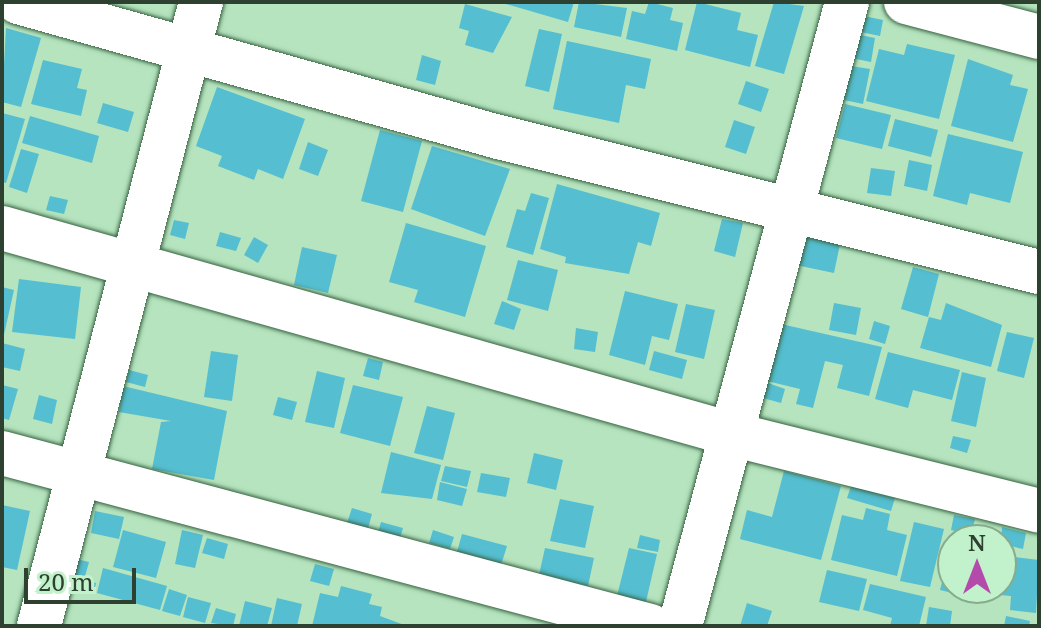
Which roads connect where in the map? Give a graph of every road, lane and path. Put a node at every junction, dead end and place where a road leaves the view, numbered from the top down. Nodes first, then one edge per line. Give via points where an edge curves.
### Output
1 (18, 2) edge
2 (201, 2) edge
3 (847, 2) edge
4 (906, 2) edge
5 (1039, 37) edge
6 (188, 50) junction
7 (789, 209) junction
8 (2, 228) edge
9 (132, 265) junction
10 (1039, 272) edge
11 (731, 434) junction
12 (2, 453) edge
13 (78, 473) junction
14 (1039, 511) edge
15 (39, 626) edge
16 (650, 626) edge
17 (680, 626) edge

1 - 6 street
2 - 6 street
3 - 7 street
4 - 5 street
6 - 7 street
6 - 9 street
7 - 10 street
7 - 11 street
8 - 9 street
9 - 11 street
9 - 13 street
11 - 14 street
11 - 17 street
12 - 13 street
13 - 15 street
13 - 16 street

